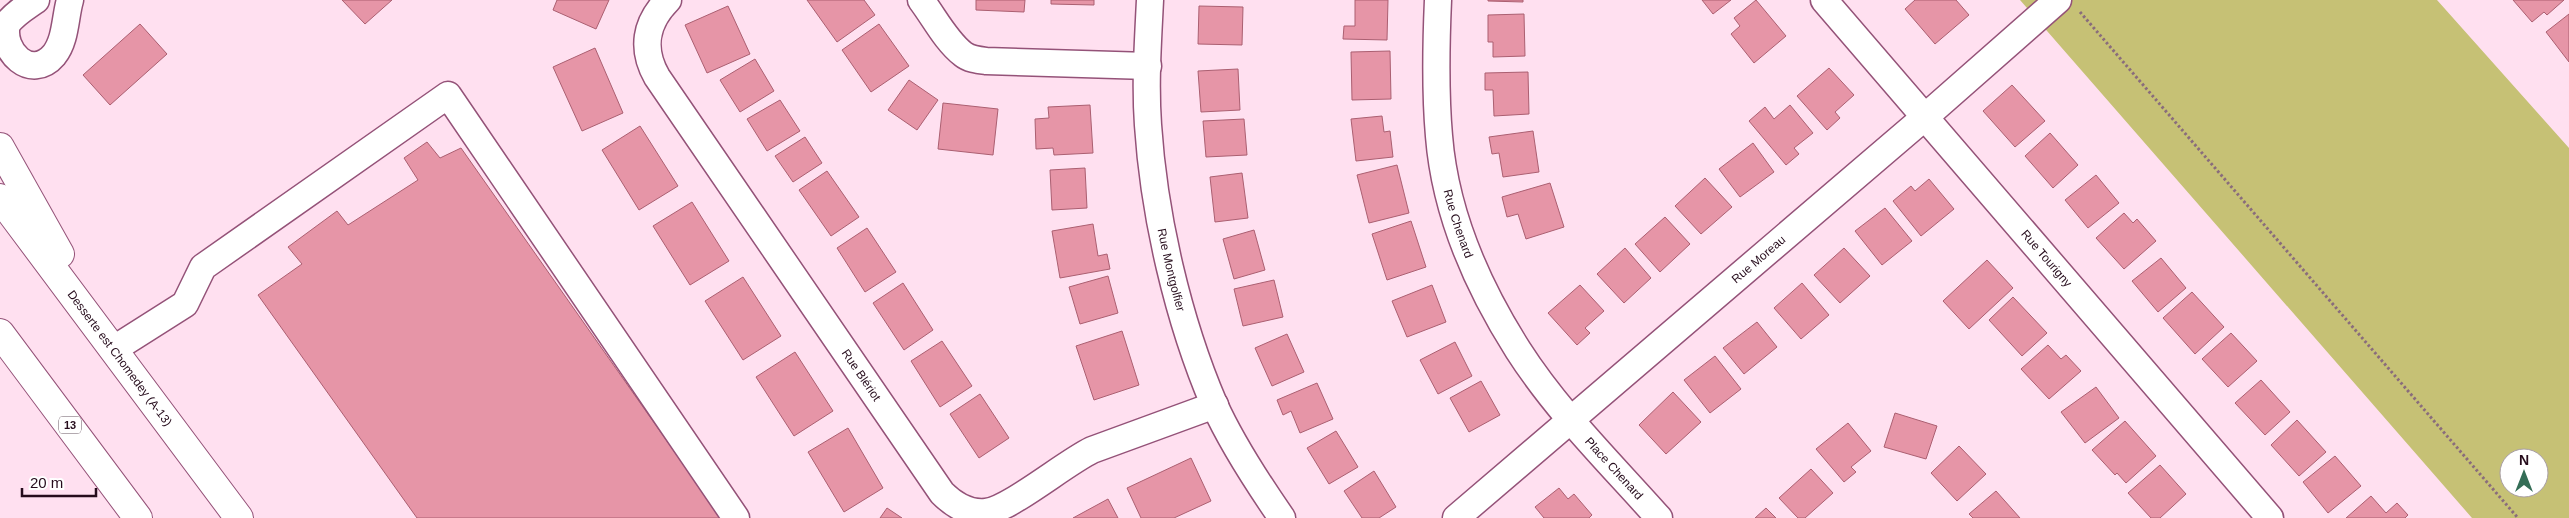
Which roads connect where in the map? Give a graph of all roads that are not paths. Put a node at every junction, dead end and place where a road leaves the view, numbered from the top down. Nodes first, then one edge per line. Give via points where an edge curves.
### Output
1 (36, 0) edge
2 (70, 0) edge
3 (668, 0) edge
4 (921, 0) edge
5 (1150, 0) edge
6 (1438, 0) edge
7 (1824, 0) edge
8 (2067, 4) edge
9 (1148, 66) junction
10 (1924, 117) junction
11 (0, 147) edge
12 (0, 198) edge
13 (0, 333) edge
14 (114, 349) junction
15 (1215, 405) junction
16 (1571, 418) junction
17 (138, 518) edge
18 (238, 518) edge
19 (736, 518) edge
20 (1282, 518) edge
21 (1456, 518) edge
22 (1659, 518) edge
23 (2270, 518) edge

1 - 2 street via 13,17 3,32 5,49 26,66 36,66 54,56 63,35
3 - 15 street, Rue Blériot via 658,10 648,30 647,55 657,78 942,493 952,503 976,512 999,509 1075,458
4 - 9 street via 954,45 972,59
5 - 9 street, Rue Montgolfier
6 - 16 street, Rue Chenard via 1435,62 1439,137 1450,195 1463,238 1479,279 1518,350
7 - 10 street, Rue Tourigny
8 - 10 street, Rue Moreau
9 - 15 street, Rue Montgolfier via 1151,158 1163,232 1181,305
10 - 16 street, Rue Moreau
10 - 23 street, Rue Tourigny
11 - 14 main road
12 - 14 main road, Desserte est Chomedey (A-13)
13 - 17 main road, 13
14 - 18 main road, Desserte est Chomedey (A-13)
14 - 19 street via 185,304 203,267 448,95
15 - 20 street, Rue Montgolfier via 1248,466
16 - 21 street, Rue Moreau
16 - 22 street, Place Chenard

